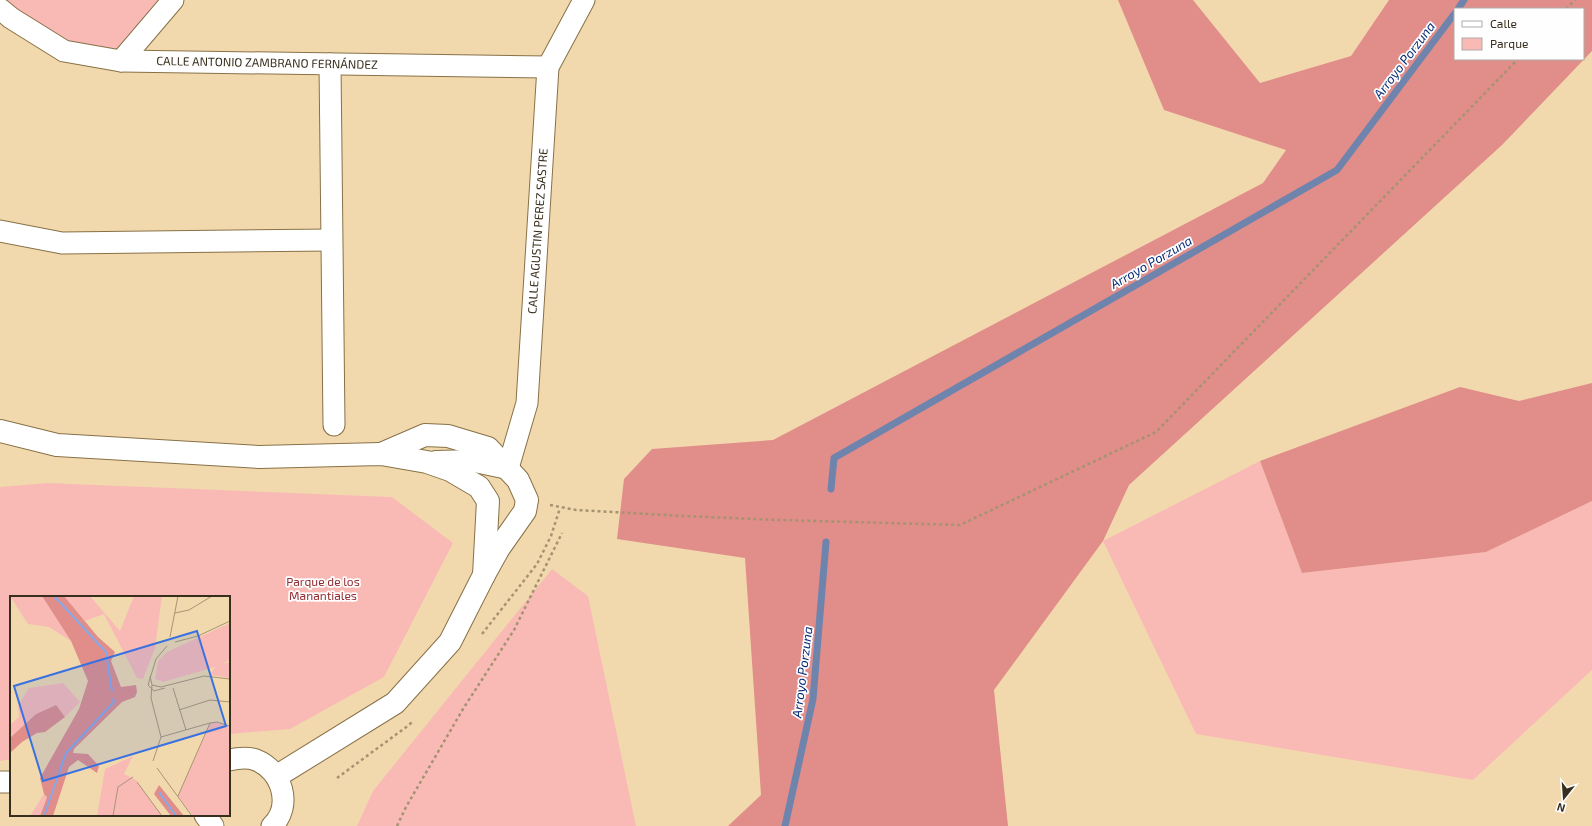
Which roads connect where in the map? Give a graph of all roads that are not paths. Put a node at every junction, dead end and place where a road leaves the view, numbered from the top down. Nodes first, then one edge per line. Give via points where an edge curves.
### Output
1 (173, 0) edge
2 (584, 0) edge
3 (0, 9) edge
4 (121, 61) junction
5 (330, 64) junction
6 (548, 67) junction
7 (0, 231) edge
8 (331, 240) junction
9 (334, 425) dead end
10 (0, 432) edge
11 (381, 454) junction
12 (427, 462) junction
13 (508, 468) junction
14 (488, 501) junction
15 (484, 575) junction
16 (230, 760) edge
17 (277, 776) junction
18 (207, 816) edge
19 (213, 826) edge
20 (272, 826) edge

1 - 4 street
2 - 6 street, CALLE AGUSTIN PEREZ SASTRE
3 - 4 street, CALLE ANTONIO ZAMBRANO FERNÁNDEZ via 64,51
4 - 5 street, CALLE ANTONIO ZAMBRANO FERNÁNDEZ
5 - 6 street, CALLE ANTONIO ZAMBRANO FERNÁNDEZ
5 - 8 street
6 - 13 street, CALLE AGUSTIN PEREZ SASTRE via 527,402
7 - 8 street via 62,243
8 - 9 street
10 - 11 street via 57,445 259,457
11 - 12 street
11 - 13 street via 425,435 448,436 488,448
12 - 13 street via 475,461
12 - 14 street via 450,470 479,487
13 - 14 street
13 - 15 street via 518,480 527,500 525,511
14 - 15 street
15 - 17 street via 450,642 394,703
16 - 17 street via 256,760 268,766
17 - 20 street via 284,800 281,812
18 - 19 street

